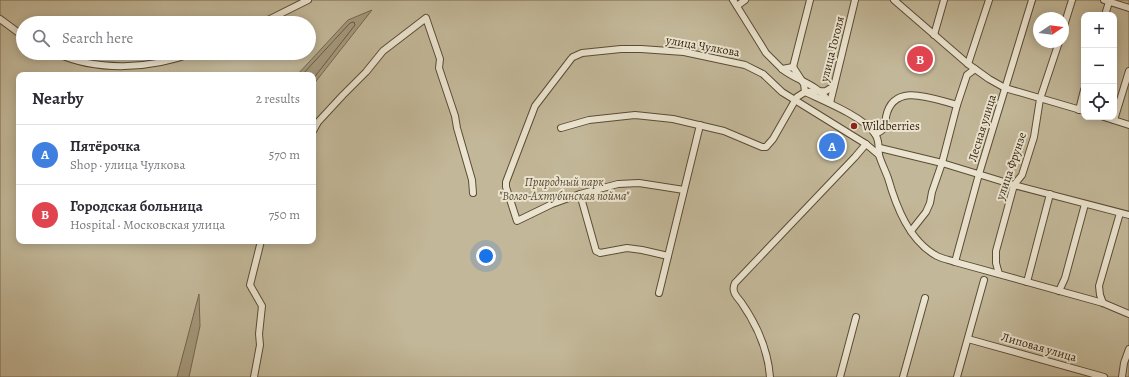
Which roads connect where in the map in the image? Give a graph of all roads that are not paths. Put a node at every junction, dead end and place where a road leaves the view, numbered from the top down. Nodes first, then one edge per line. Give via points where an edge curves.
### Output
1 (308, 0) edge
2 (733, 0) edge
3 (745, 0) edge
4 (810, 0) edge
5 (855, 0) edge
6 (944, 0) edge
7 (989, 0) edge
8 (1032, 0) edge
9 (1072, 0) edge
10 (898, 1) edge
11 (1106, 1) edge
12 (737, 6) junction
13 (1129, 8) edge
14 (1068, 12) edge
15 (1105, 12) edge
16 (276, 16) edge
17 (0, 19) edge
18 (16, 31) edge
19 (934, 35) junction
20 (1057, 48) edge
21 (78, 60) edge
22 (169, 60) edge
23 (968, 64) junction
24 (793, 67) junction
25 (782, 69) junction
26 (975, 70) junction
27 (1129, 71) edge
28 (801, 79) junction
29 (834, 86) junction
30 (1005, 88) junction
31 (805, 92) junction
32 (821, 92) junction
33 (1040, 99) junction
34 (795, 101) junction
35 (830, 103) junction
36 (957, 105) junction
37 (1081, 110) edge
38 (1117, 110) edge
39 (1114, 120) edge
40 (1129, 124) edge
41 (700, 125) junction
42 (316, 126) edge
43 (561, 128) dead end
44 (876, 134) junction
45 (866, 144) junction
46 (880, 151) junction
47 (942, 163) junction
48 (979, 174) junction
49 (1014, 185) junction
50 (684, 190) junction
51 (473, 193) dead end
52 (580, 194) junction
53 (1050, 194) junction
54 (1085, 204) junction
55 (1120, 213) junction
56 (1129, 215) edge
57 (911, 231) junction
58 (260, 244) edge
59 (668, 256) junction
60 (955, 262) junction
61 (999, 274) junction
62 (984, 280) dead end
63 (1027, 282) junction
64 (1059, 291) junction
65 (658, 293) dead end
66 (925, 298) dead end
67 (1103, 303) junction
68 (1129, 314) edge
69 (856, 317) dead end
70 (968, 339) junction
71 (1129, 349) edge
72 (1127, 364) edge
73 (254, 377) edge
74 (770, 377) edge
75 (840, 377) edge
76 (903, 377) edge
77 (957, 377) edge
78 (1104, 377) edge
79 (1122, 377) edge

1 - 16 street
2 - 12 street
3 - 12 street
4 - 24 street
5 - 29 street, улица Гоголя
6 - 19 street
7 - 23 street
8 - 30 street, Лесная улица
9 - 14 street
10 - 19 street
11 - 13 street
11 - 15 street
12 - 25 street via 766,53
17 - 18 street
19 - 23 street
20 - 33 street, улица Фрунзе
21 - 22 street via 102,65 127,66
23 - 26 street
24 - 25 street
24 - 28 street
25 - 28 street via 794,78
26 - 30 street
26 - 36 street via 967,75
27 - 38 street
28 - 31 street
28 - 32 street
29 - 32 street
29 - 35 street, улица Гоголя
30 - 33 street
30 - 48 street, Лесная улица
31 - 32 street
31 - 34 street
31 - 35 street
32 - 35 street
33 - 37 street
33 - 49 street, улица Фрунзе via 1034,137 1022,175
34 - 41 street via 766,147
34 - 45 street, улица Чулкова
34 - 52 street, улица Чулкова via 763,74 743,64 693,54 645,49 582,53 572,58 535,106 506,182 517,221 556,202
35 - 44 street via 864,123
36 - 44 street via 914,95 900,96 891,103 882,132
36 - 47 street
39 - 40 street
41 - 43 street via 673,119 635,116 589,120
41 - 50 street
42 - 51 street via 383,51 426,18 440,59 439,68 455,116
44 - 46 street
45 - 46 street, улица Чулкова
45 - 74 street via 735,283 733,291 749,314 762,340
46 - 47 street
46 - 57 street via 894,199
47 - 48 street
47 - 57 street via 926,212
48 - 49 street
48 - 60 street, Лесная улица
49 - 53 street
49 - 61 street, улица Фрунзе via 996,251
50 - 52 street via 632,183 608,186
50 - 59 street
52 - 59 street via 596,250 600,254 627,248
53 - 54 street
53 - 63 street
54 - 55 street
54 - 64 street
55 - 56 street
55 - 67 street via 1099,286
57 - 60 street via 937,256
58 - 73 street via 250,285 262,306 260,345
59 - 65 street
60 - 61 street
61 - 63 street
62 - 70 street
63 - 64 street
64 - 67 street
66 - 76 street
67 - 68 street
69 - 75 street
70 - 77 street
70 - 78 street, Липовая улица
71 - 72 street
72 - 79 street

